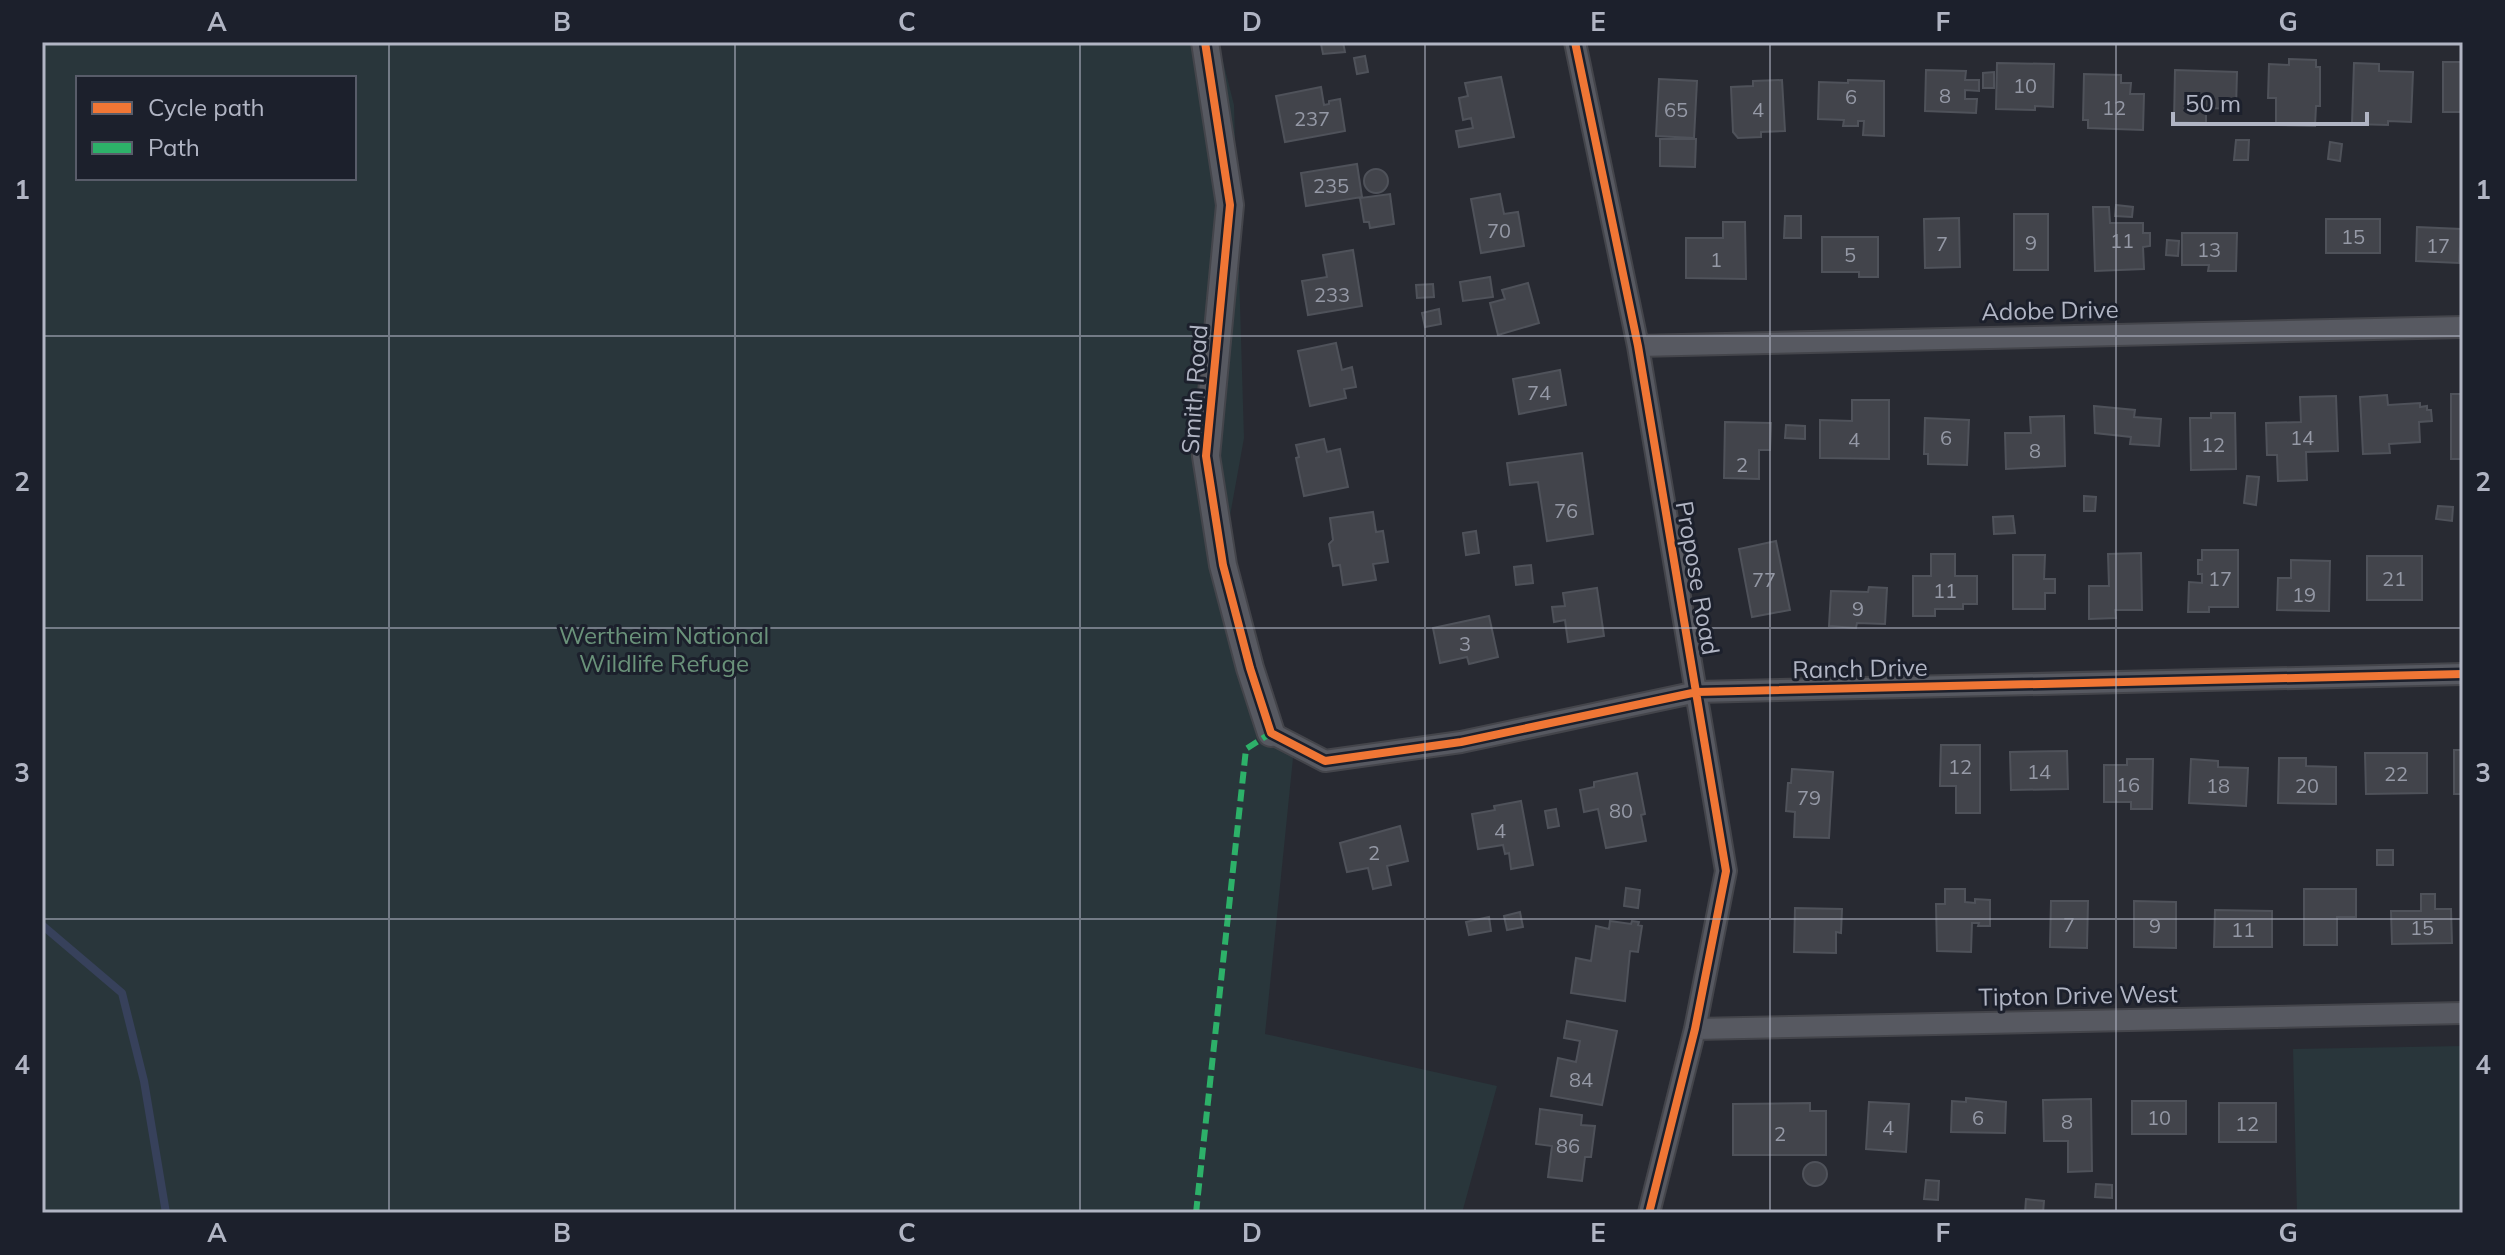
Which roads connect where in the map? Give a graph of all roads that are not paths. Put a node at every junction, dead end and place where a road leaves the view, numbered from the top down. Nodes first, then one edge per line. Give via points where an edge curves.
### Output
1 (1205, 42) edge
2 (1575, 42) edge
3 (2463, 327) edge
4 (1638, 346) junction
5 (2463, 674) edge
6 (1697, 692) junction
7 (1271, 733) joint
8 (2463, 1013) edge
9 (1695, 1029) junction
10 (1649, 1213) edge

1 - 7 street, Smith Road via 1230,205 1206,456 1223,565
2 - 4 street, Propose Road
3 - 4 street, Adobe Drive
4 - 6 street, Propose Road
5 - 6 street, Ranch Drive
6 - 7 street, Ranch Drive via 1461,742 1325,761
6 - 9 street, Propose Road via 1726,871
8 - 9 street, Tipton Drive West
9 - 10 street, Propose Road

